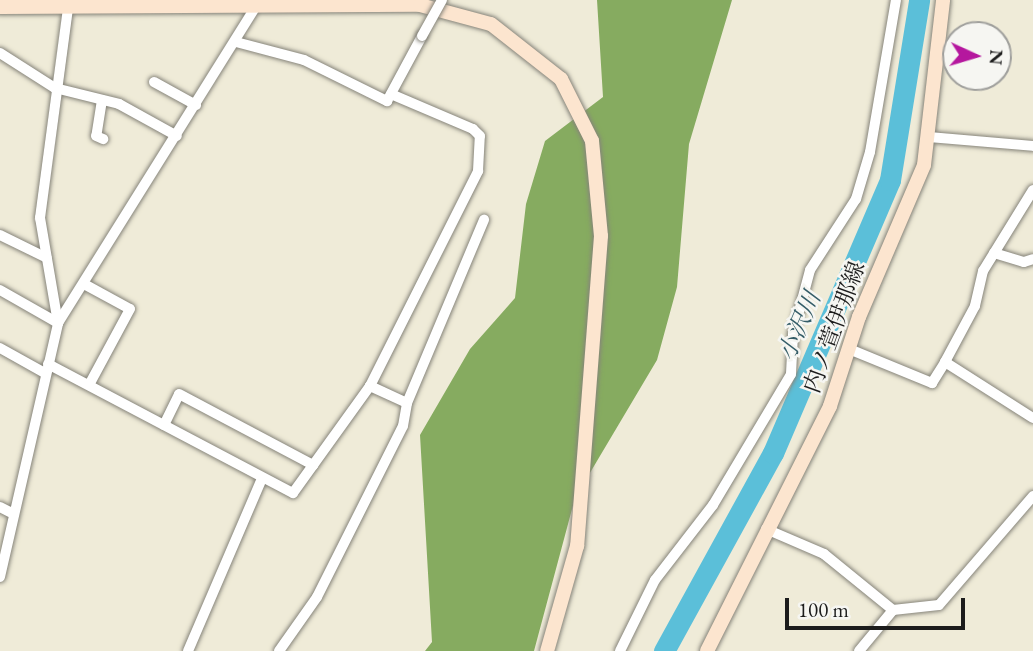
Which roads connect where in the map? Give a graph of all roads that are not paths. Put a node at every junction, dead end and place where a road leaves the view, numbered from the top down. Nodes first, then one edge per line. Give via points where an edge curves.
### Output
1 (442, 0) edge
2 (895, 0) edge
3 (943, 0) edge
4 (258, 3) edge
5 (69, 5) edge
6 (0, 7) edge
7 (236, 42) junction
8 (0, 53) edge
9 (153, 82) dead end
10 (55, 88) junction
11 (391, 94) junction
12 (102, 100) junction
13 (196, 105) junction
14 (177, 136) junction
15 (929, 137) junction
16 (103, 139) dead end
17 (1033, 146) edge
18 (1033, 190) edge
19 (484, 220) dead end
20 (0, 235) edge
21 (994, 253) junction
22 (47, 258) junction
23 (1033, 259) edge
24 (84, 284) junction
25 (0, 290) edge
26 (58, 323) junction
27 (0, 348) edge
28 (849, 349) junction
29 (945, 362) junction
30 (46, 369) junction
31 (89, 385) junction
32 (370, 386) junction
33 (407, 403) junction
34 (1033, 418) edge
35 (164, 425) junction
36 (313, 466) junction
37 (262, 478) junction
38 (1033, 496) edge
39 (0, 507) edge
40 (10, 512) junction
41 (766, 529) junction
42 (0, 578) edge
43 (892, 610) junction
44 (188, 651) edge
45 (279, 651) edge
46 (547, 651) edge
47 (620, 651) edge
48 (707, 651) edge
49 (859, 651) edge

1 - 11 street, bridge
2 - 47 street via 870,152 856,199 810,270 793,334 791,374 713,505 655,580
3 - 15 street, 内ノ萱伊那線
4 - 5 street
4 - 7 street
4 - 46 street via 420,5 464,13 526,46 578,107 599,177 601,236 576,546
5 - 6 street
5 - 10 street
7 - 11 street via 304,60 387,102
7 - 13 street
8 - 10 street
9 - 13 street
10 - 12 street
10 - 22 street via 40,218
11 - 32 street via 480,136 478,171
12 - 14 street
12 - 16 street via 96,136
13 - 14 street
14 - 24 street
15 - 17 street
15 - 28 street, 内ノ萱伊那線
18 - 21 street
19 - 33 street
20 - 22 street
21 - 23 street via 1024,262
21 - 29 street
22 - 26 street
24 - 26 street
24 - 31 street via 130,309
25 - 26 street
26 - 30 street
27 - 30 street
28 - 29 street via 933,383
28 - 41 street, 内ノ萱伊那線 via 830,406
29 - 34 street
30 - 31 street
30 - 40 street
31 - 35 street
32 - 33 street
32 - 36 street
33 - 45 street via 403,426 317,597
35 - 36 street via 179,394
35 - 37 street
36 - 37 street via 293,493
37 - 44 street
38 - 43 street via 946,601
39 - 40 street
40 - 42 street
41 - 43 street via 824,554
41 - 48 street, 内ノ萱伊那線
43 - 49 street

